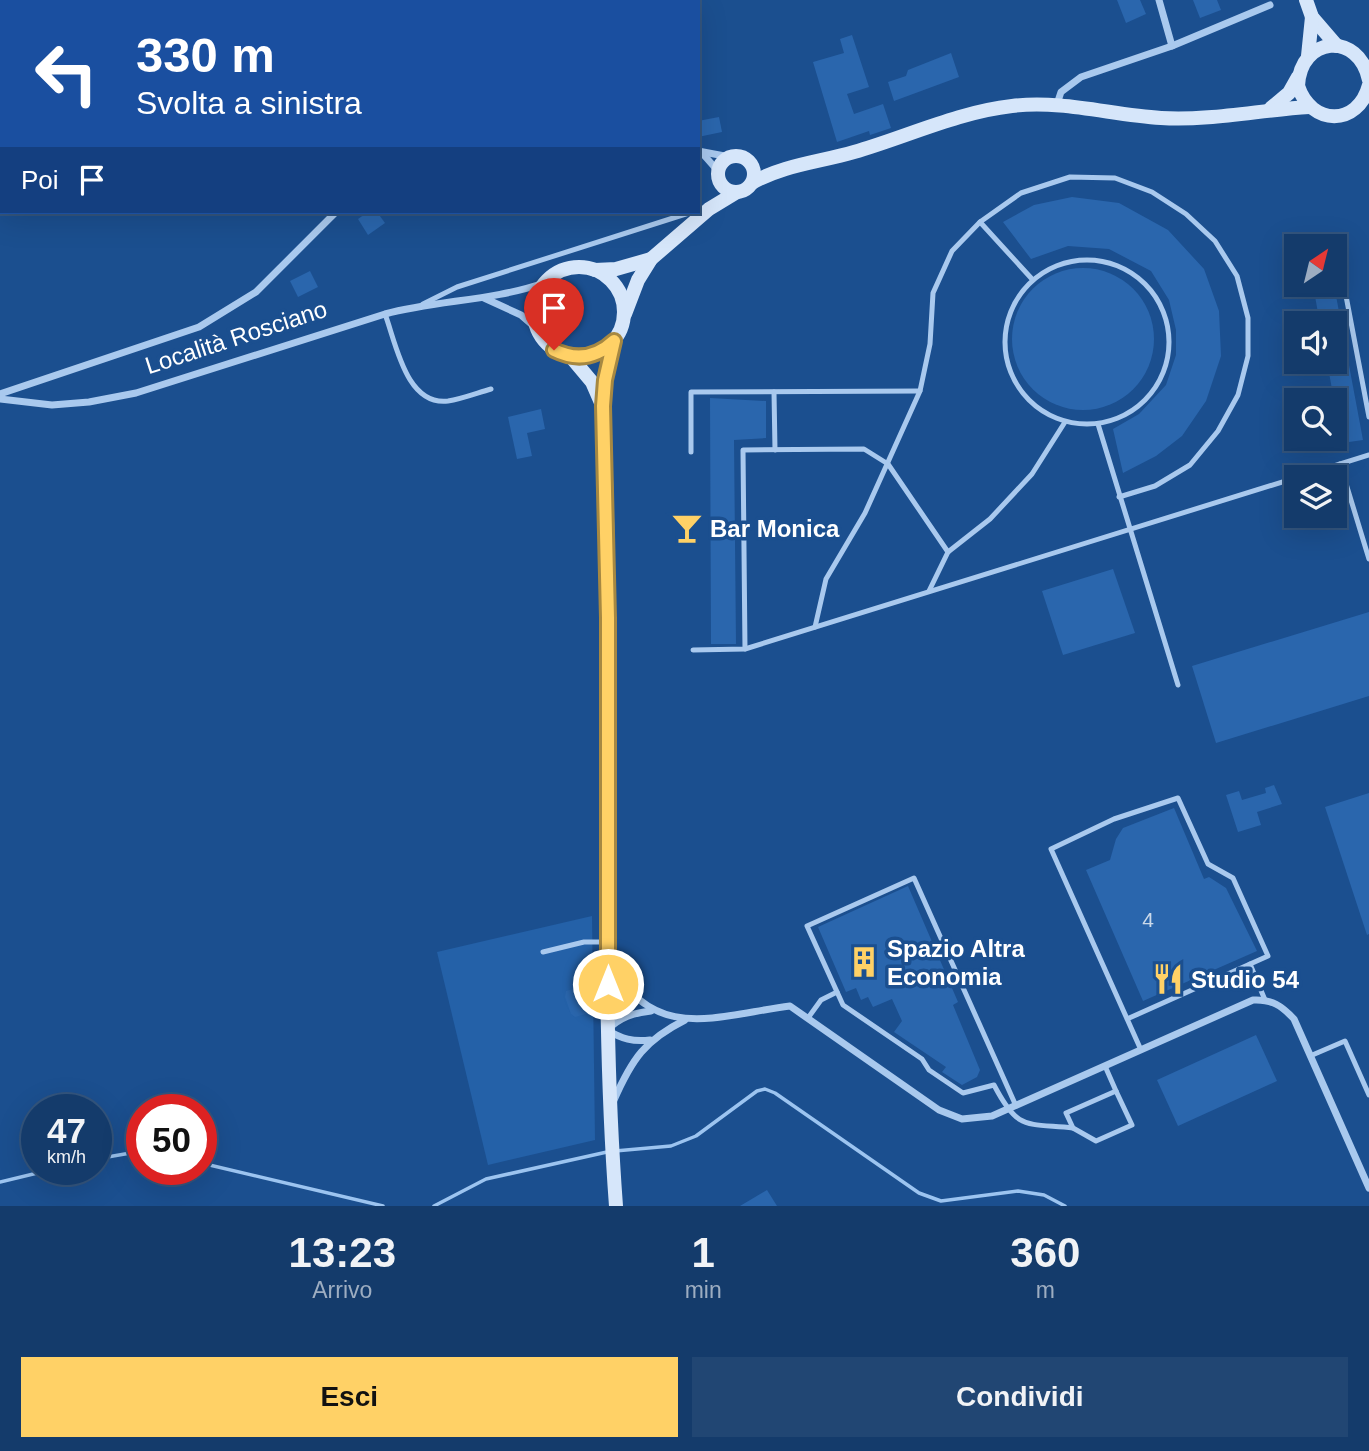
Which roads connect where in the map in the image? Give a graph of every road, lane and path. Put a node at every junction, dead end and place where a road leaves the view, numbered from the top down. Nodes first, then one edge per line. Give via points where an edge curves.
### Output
1 (1159, 0) edge
2 (1306, 0) edge
3 (1270, 5) dead end
4 (1312, 17) junction
5 (1172, 46) junction
6 (1337, 46) junction
7 (1308, 56) junction
8 (1365, 60) edge
9 (1298, 77) junction
10 (1369, 82) edge
11 (1057, 104) junction
12 (1309, 107) junction
13 (1271, 108) junction
14 (700, 151) edge
15 (700, 152) edge
16 (730, 157) junction
17 (748, 159) junction
18 (779, 170) junction
19 (719, 177) junction
20 (752, 183) junction
21 (737, 192) junction
22 (704, 210) edge
23 (334, 214) edge
24 (686, 214) edge
25 (700, 214) edge
26 (980, 222) junction
27 (651, 259) junction
28 (595, 270) junction
29 (1032, 279) junction
30 (544, 283) junction
31 (484, 298) junction
32 (1346, 298) edge
33 (423, 304) junction
34 (385, 314) junction
35 (624, 315) junction
36 (536, 328) junction
37 (614, 341) junction
38 (571, 357) junction
39 (491, 390) dead end
40 (920, 391) junction
41 (774, 392) junction
42 (0, 397) edge
43 (603, 406) junction
44 (1369, 417) edge
45 (1065, 422) junction
46 (1098, 424) junction
47 (775, 450) junction
48 (691, 452) dead end
49 (1369, 455) edge
50 (888, 464) junction
51 (1340, 464) junction
52 (1119, 497) junction
53 (1129, 531) junction
54 (948, 552) junction
55 (1369, 559) edge
56 (929, 591) junction
57 (815, 627) junction
58 (745, 649) junction
59 (693, 650) dead end
60 (1178, 685) dead end
61 (607, 942) junction
62 (543, 952) dead end
63 (608, 961) junction
64 (1250, 964) junction
65 (837, 992) junction
66 (1265, 1000) junction
67 (651, 1011) junction
68 (808, 1018) junction
69 (1127, 1019) junction
70 (686, 1020) junction
71 (607, 1030) junction
72 (650, 1040) junction
73 (1141, 1050) junction
74 (1310, 1056) junction
75 (1105, 1066) junction
76 (1116, 1091) junction
77 (1369, 1095) edge
78 (1016, 1106) junction
79 (1007, 1110) junction
80 (609, 1111) junction
81 (1073, 1128) junction
82 (1369, 1188) edge
83 (616, 1206) edge

1 - 5 street
2 - 4 main road
3 - 5 street
4 - 6 main road
4 - 7 main road
5 - 11 street via 1081,78 1061,92
6 - 7 main road via 1321,47
6 - 8 main road
7 - 9 main road
8 - 10 main road
9 - 12 main road
9 - 13 main road via 1289,93
10 - 12 main road via 1362,102 1343,115 1320,114
11 - 13 main road via 1161,118
11 - 18 main road via 1011,106 954,119 833,159
12 - 13 main road
14 - 16 street
15 - 19 street via 713,163
16 - 17 main road
16 - 19 main road via 720,165
17 - 18 main road
17 - 20 main road via 754,170
18 - 20 main road
19 - 21 main road via 725,188
19 - 22 main road
20 - 21 main road
21 - 22 main road
23 - 42 street, Località Rosciano via 256,292 199,327
24 - 33 lane via 457,287
25 - 27 main road
26 - 29 lane
26 - 40 lane via 952,251 933,293 930,344
26 - 52 lane via 1021,192 1070,177 1115,178 1152,192 1186,214 1215,241 1237,276 1248,318 1248,356 1238,395 1219,432 1190,465 1155,486
27 - 28 main road
27 - 35 main road
28 - 30 main road via 568,268
28 - 35 main road via 617,288
29 - 45 lane via 1009,312 1003,346 1015,384 1038,409
29 - 46 lane via 1065,261 1108,261 1145,281 1166,314 1170,351 1157,387 1132,412
30 - 31 street, Località Rosciano
30 - 36 main road via 534,309
31 - 33 street, Località Rosciano
31 - 36 street via 521,315
32 - 44 lane
33 - 34 street, Località Rosciano
34 - 39 lane via 411,383 420,394 447,401
34 - 42 street, Località Rosciano via 136,393 52,405
35 - 37 main road
36 - 38 main road via 554,350
37 - 38 main road via 599,353
37 - 43 main road
38 - 43 main road via 592,382
40 - 41 lane
40 - 50 lane
41 - 47 lane
41 - 48 lane via 691,392
43 - 61 main road
45 - 46 lane
45 - 54 lane via 1032,474 990,519
46 - 52 lane
47 - 50 lane via 864,449
47 - 58 lane via 743,450
49 - 51 lane
50 - 54 lane
50 - 57 lane via 826,579
51 - 53 lane
51 - 55 lane
52 - 53 lane
53 - 56 lane
53 - 60 lane
54 - 56 lane
56 - 57 lane
57 - 58 lane
58 - 59 lane
61 - 62 lane via 584,942
61 - 63 main road
63 - 67 street via 620,982
63 - 71 main road
64 - 66 lane
64 - 69 lane
64 - 69 lane via 1268,956 1233,878 1208,864 1178,798 1114,818 1051,849
65 - 68 lane via 821,1000
65 - 78 lane via 807,926 914,878
65 - 79 lane via 843,1005 963,1093 994,1085
66 - 73 street via 1253,1000
66 - 74 street via 1282,1006 1294,1019
67 - 70 street
67 - 71 street via 633,1013
68 - 70 street via 790,1006
68 - 79 street via 939,1110 962,1119
69 - 73 lane
70 - 72 street
71 - 72 street via 635,1042
71 - 80 main road
72 - 80 street via 634,1060
73 - 75 street
74 - 77 lane via 1345,1041
74 - 82 street
75 - 76 lane
75 - 78 street
76 - 81 lane via 1066,1113
76 - 81 lane via 1132,1125 1096,1141
78 - 79 street
79 - 81 lane via 1021,1122
80 - 83 main road

